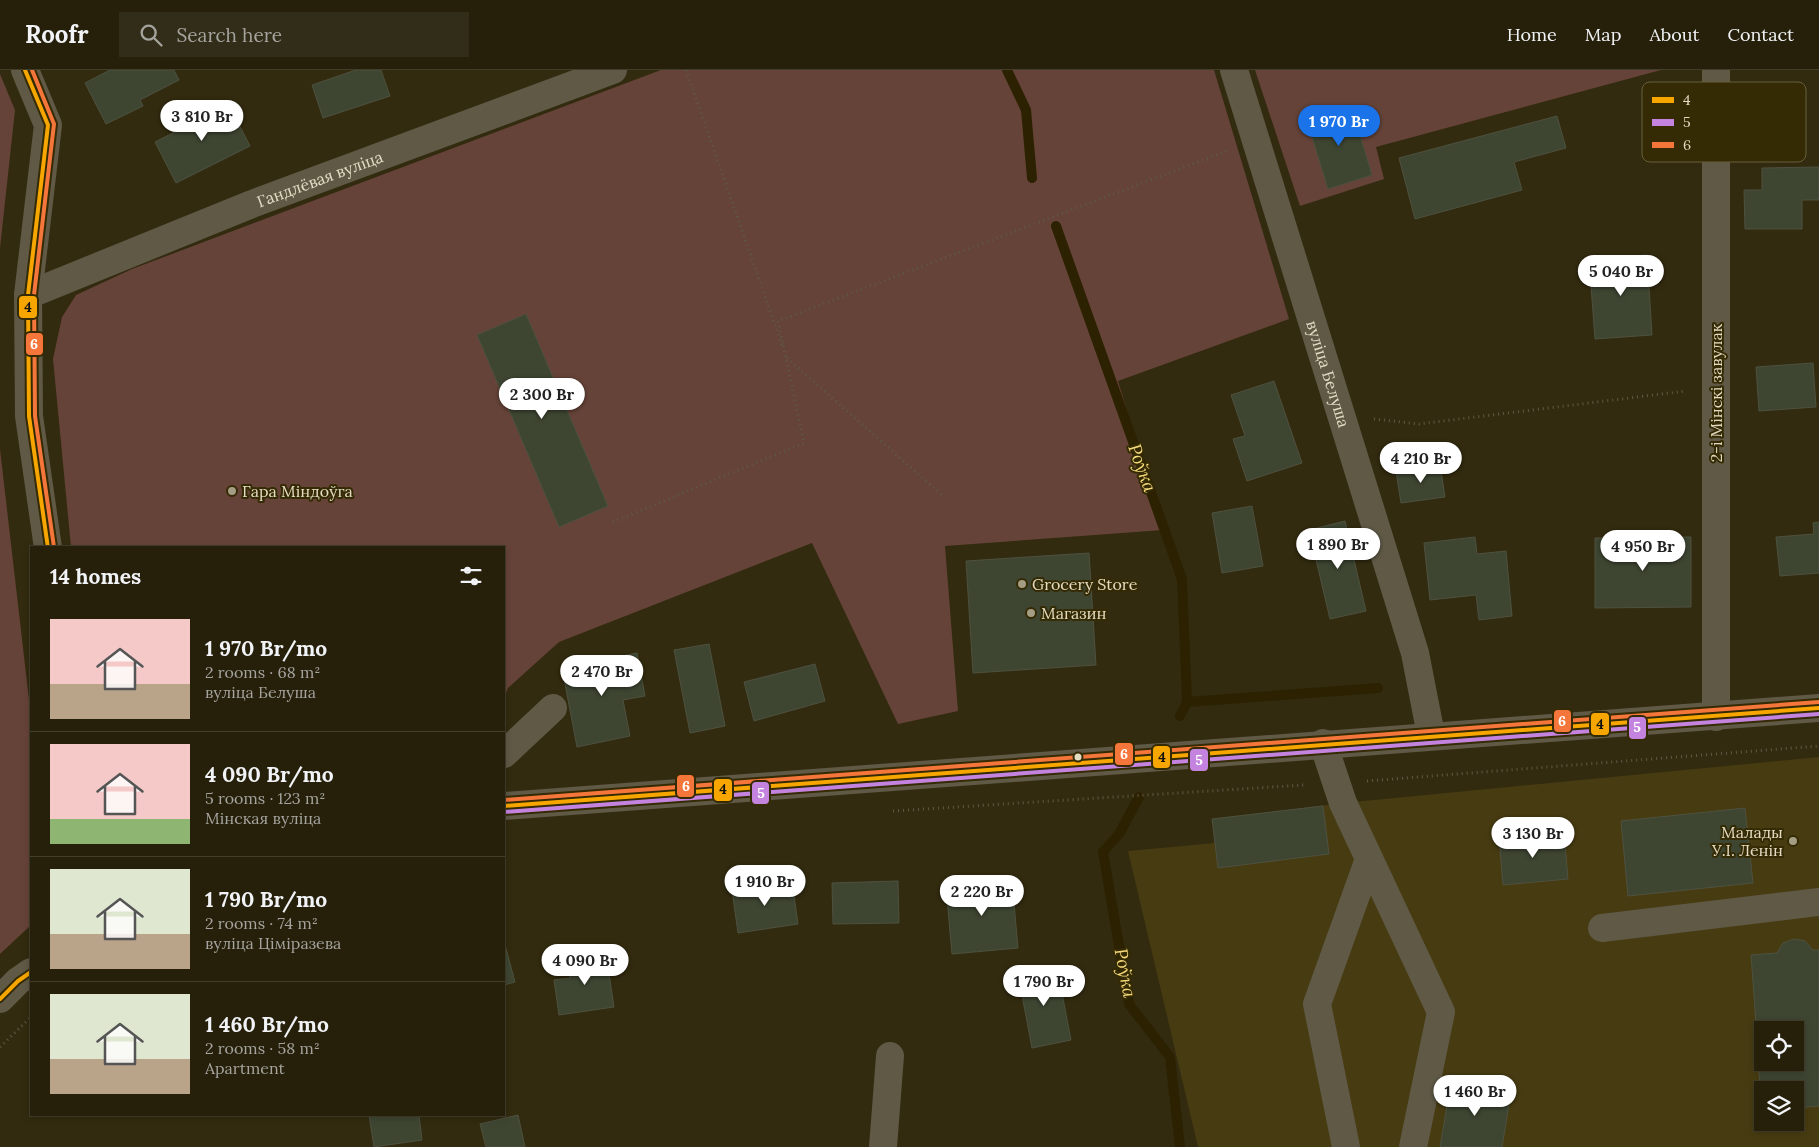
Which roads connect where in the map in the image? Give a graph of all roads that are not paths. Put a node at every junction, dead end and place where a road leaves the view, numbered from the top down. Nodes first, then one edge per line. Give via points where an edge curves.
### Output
1 (25, 70) edge
2 (613, 70) edge
3 (1234, 70) edge
4 (1716, 162) edge
5 (28, 295) junction
6 (48, 546) edge
7 (553, 708) dead end
8 (1819, 708) edge
9 (1716, 716) junction
10 (1432, 735) junction
11 (1323, 743) junction
12 (505, 753) edge
13 (505, 806) edge
14 (1370, 859) junction
15 (1819, 902) edge
16 (1602, 928) dead end
17 (30, 973) edge
18 (0, 1000) edge
19 (890, 1056) dead end
20 (883, 1147) edge
21 (1346, 1147) edge
22 (1413, 1147) edge

1 - 5 street via 48,125
2 - 5 street, Гандлёвая вуліца via 252,204
3 - 10 street, вуліца Белуша via 1415,653
4 - 9 street, 2-і Мінскі завулак
5 - 6 street via 29,416
7 - 12 street
8 - 9 street
9 - 10 street
10 - 11 street
11 - 13 street
11 - 14 street via 1336,783
14 - 21 street via 1317,1004
14 - 22 street via 1441,1012
15 - 16 street
17 - 18 street
19 - 20 street

